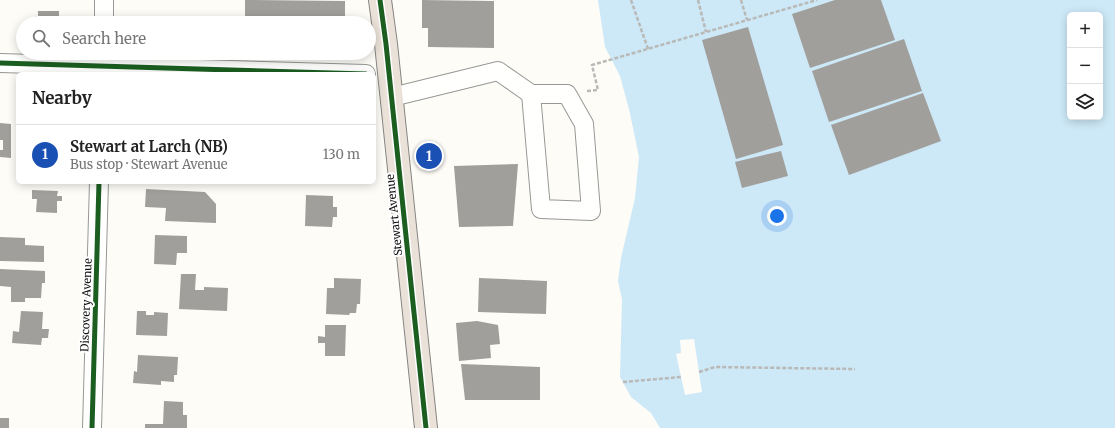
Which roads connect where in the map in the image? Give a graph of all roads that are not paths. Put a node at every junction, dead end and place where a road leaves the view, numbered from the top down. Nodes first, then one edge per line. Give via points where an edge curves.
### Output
1 (104, 0) edge
2 (380, 0) edge
3 (104, 16) edge
4 (0, 63) edge
5 (103, 64) edge
6 (313, 72) edge
7 (382, 75) edge
8 (531, 94) junction
9 (392, 97) junction
10 (99, 184) edge
11 (92, 428) edge
12 (426, 428) edge

1 - 3 street
2 - 7 highway, Stewart Avenue via 386,44
4 - 5 street
5 - 6 street
7 - 9 highway, Stewart Avenue
8 - 8 street via 541,209 591,211 584,124 567,94
8 - 9 street via 498,71
9 - 12 highway, Stewart Avenue
10 - 11 street, Discovery Avenue

